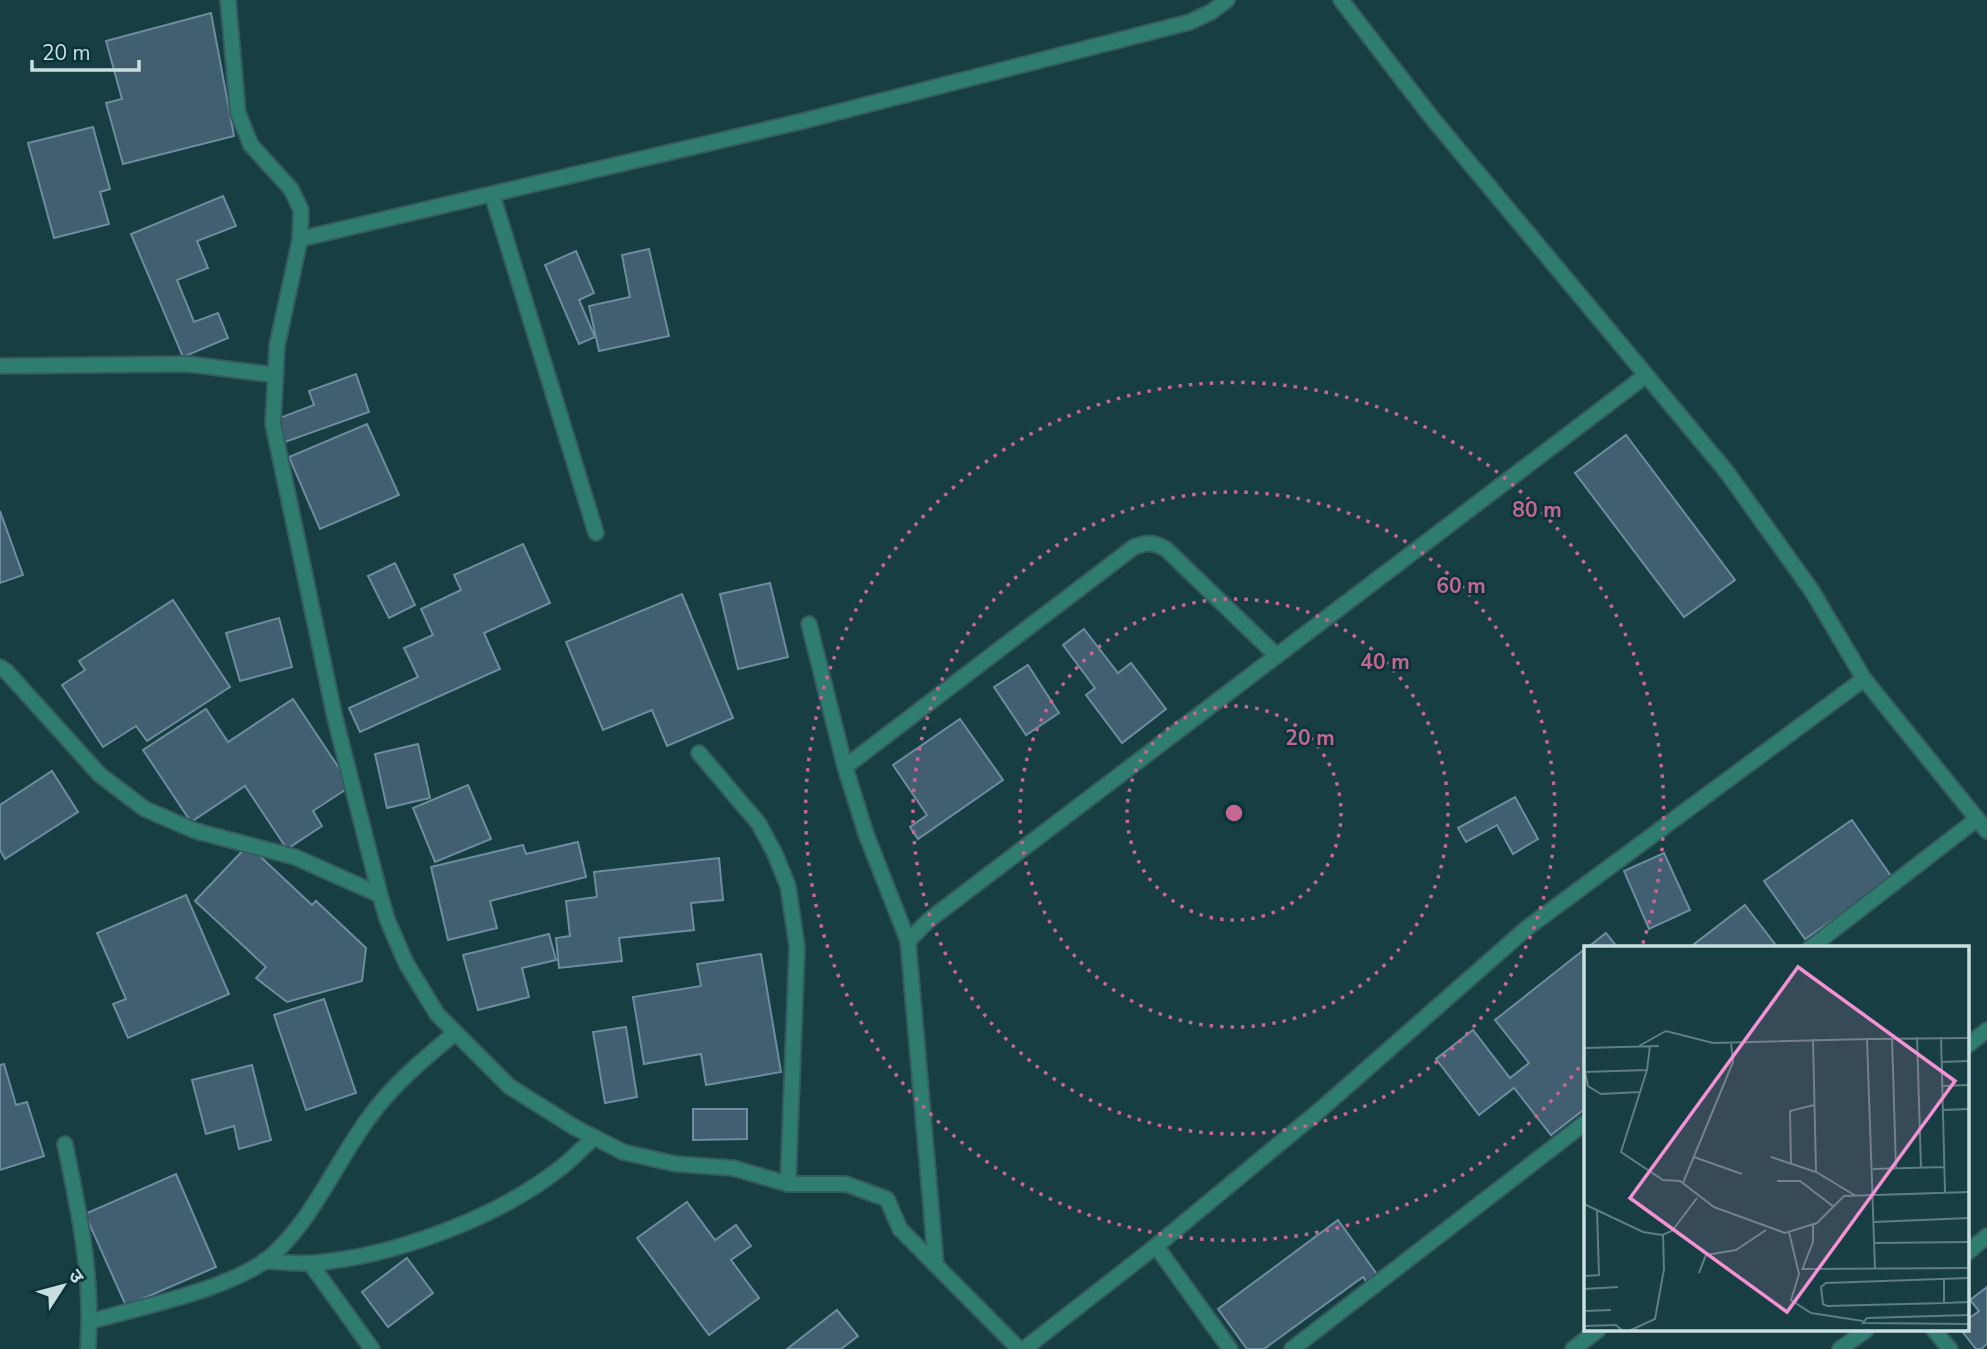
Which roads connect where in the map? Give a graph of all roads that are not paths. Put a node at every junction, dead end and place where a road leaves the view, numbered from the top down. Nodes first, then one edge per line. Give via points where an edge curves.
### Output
1 (228, 0) edge
2 (1227, 0) edge
3 (1341, 0) edge
4 (492, 194) junction
5 (300, 239) junction
6 (0, 366) edge
7 (275, 375) junction
8 (1645, 376) junction
9 (596, 533) dead end
10 (809, 624) dead end
11 (1277, 656) junction
12 (0, 667) edge
13 (1864, 679) junction
14 (699, 753) dead end
15 (845, 767) junction
16 (1977, 819) junction
17 (1987, 831) edge
18 (380, 895) junction
19 (908, 941) junction
20 (1813, 946) edge
21 (1987, 1030) edge
22 (455, 1032) junction
23 (1969, 1044) edge
24 (1584, 1124) edge
25 (594, 1137) junction
26 (65, 1144) dead end
27 (788, 1184) junction
28 (1987, 1237) edge
29 (1156, 1245) junction
30 (1969, 1251) edge
31 (264, 1261) junction
32 (310, 1263) junction
33 (936, 1265) junction
34 (89, 1322) junction
35 (1595, 1332) edge
36 (1863, 1332) edge
37 (1936, 1332) edge
38 (88, 1349) edge
39 (372, 1349) edge
40 (1022, 1349) edge
41 (1230, 1349) edge
42 (1292, 1349) edge
43 (1573, 1349) edge
44 (1840, 1349) edge
45 (1950, 1349) edge

1 - 5 street via 238,113 251,145 291,189 301,210
2 - 4 street via 1191,22
3 - 8 street
4 - 5 street
4 - 9 street
5 - 7 street
6 - 7 street via 188,365
7 - 18 street via 273,424 335,718
8 - 11 street
8 - 13 street via 1726,471 1812,592
10 - 15 street
11 - 15 street via 1166,549 1145,543
11 - 19 street
12 - 18 street via 100,775 145,809 196,831 295,857
13 - 16 street
13 - 29 street via 1527,928 1320,1110
14 - 27 street via 759,824 788,886 797,947
15 - 19 street
16 - 17 street
16 - 20 street
18 - 22 street via 406,963 437,1014
19 - 33 street
21 - 23 street
22 - 25 street via 510,1087
22 - 31 street via 400,1079 368,1118 285,1243
24 - 42 street
25 - 27 street via 623,1152 676,1164 733,1168
25 - 32 street via 563,1166 497,1208 398,1248
26 - 34 street via 84,1242
27 - 33 street via 846,1184 887,1199 900,1229
28 - 30 street
29 - 40 street
29 - 41 street
31 - 32 street
31 - 34 street via 231,1281
32 - 39 street
33 - 40 street
34 - 38 street
35 - 43 street
36 - 44 street
37 - 45 street

